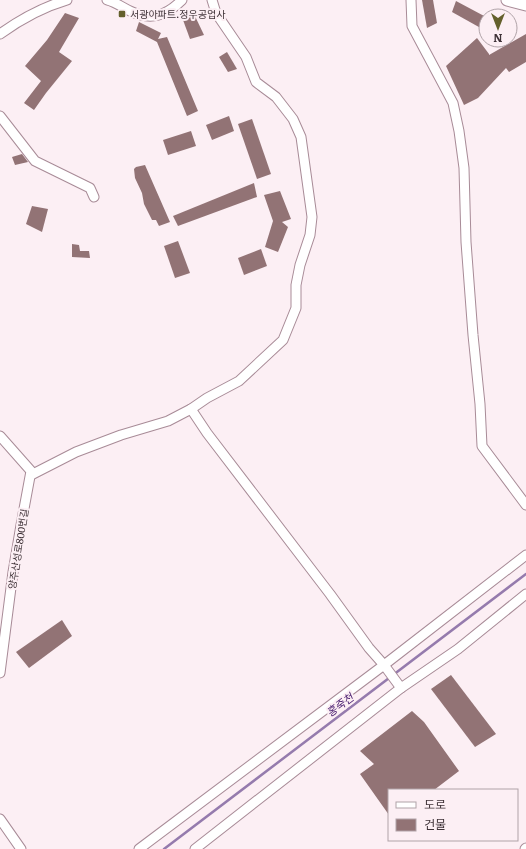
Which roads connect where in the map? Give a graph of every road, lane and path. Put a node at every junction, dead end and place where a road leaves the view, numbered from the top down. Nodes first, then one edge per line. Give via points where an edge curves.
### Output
1 (67, 0) edge
2 (107, 0) edge
3 (182, 0) edge
4 (212, 0) edge
5 (411, 0) edge
6 (507, 0) edge
7 (526, 5) edge
8 (0, 34) edge
9 (0, 116) edge
10 (94, 197) dead end
11 (191, 409) junction
12 (0, 436) edge
13 (31, 475) junction
14 (526, 505) edge
15 (526, 555) edge
16 (526, 594) edge
17 (384, 665) junction
18 (0, 673) edge
19 (401, 688) junction
20 (0, 819) edge
21 (21, 849) edge
22 (139, 849) edge
23 (195, 849) edge

1 - 8 street via 45,7
2 - 3 street via 148,16 160,16
4 - 11 street via 216,13 246,57 256,82 276,97 293,119 301,137 312,217 310,235 297,278 296,308 283,340 239,381
5 - 14 street via 412,26 453,103 459,130 464,168 466,242 482,446
6 - 7 street
9 - 10 street via 35,161 90,188
11 - 13 street via 168,421 76,452
11 - 17 street
12 - 13 street via 31,471
13 - 18 street, 양주산성로800번길 via 13,572
15 - 17 street
16 - 19 street via 458,649
17 - 19 street
17 - 22 street
19 - 23 street
20 - 21 street

